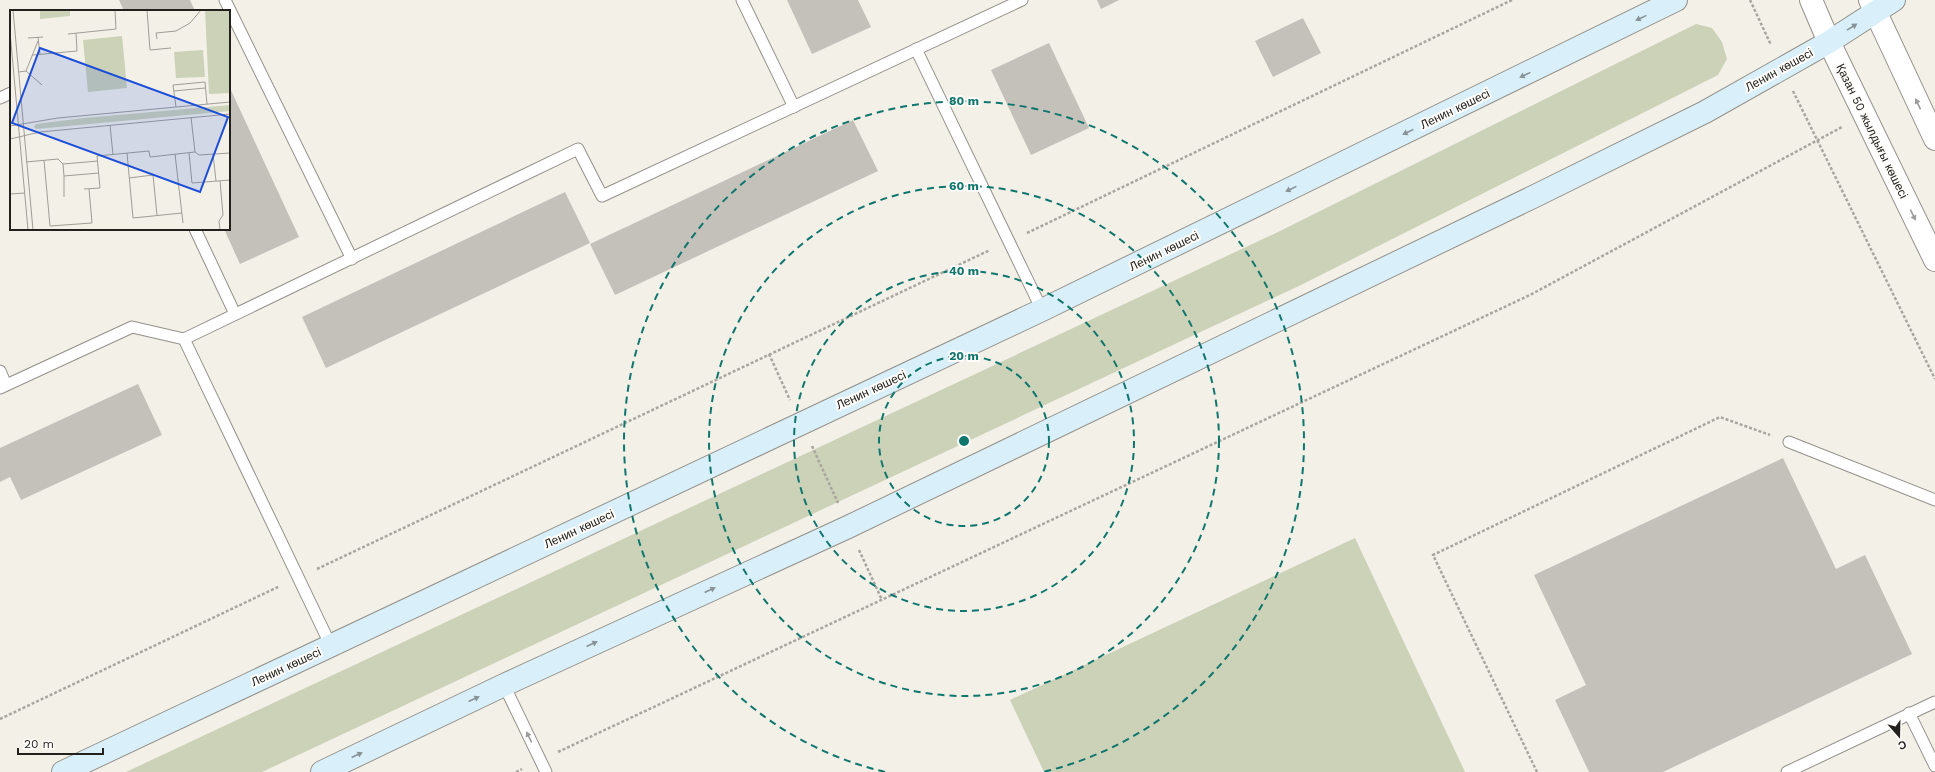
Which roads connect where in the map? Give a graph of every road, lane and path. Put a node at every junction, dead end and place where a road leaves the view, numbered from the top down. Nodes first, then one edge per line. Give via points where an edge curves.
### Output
1 (225, 0) edge
2 (742, 0) edge
3 (1022, 0) edge
4 (1512, 0) edge
5 (1676, 0) edge
6 (1811, 0) edge
7 (1894, 0) edge
8 (1873, 7) edge
9 (230, 10) edge
10 (230, 10) edge
11 (1829, 42) junction
12 (916, 49) junction
13 (10, 93) edge
14 (0, 98) edge
15 (794, 107) junction
16 (1935, 139) edge
17 (195, 230) edge
18 (1009, 242) junction
19 (352, 259) junction
20 (1935, 260) edge
21 (1042, 310) junction
22 (235, 314) junction
23 (184, 339) junction
24 (770, 354) junction
25 (0, 371) edge
26 (1935, 379) edge
27 (3, 386) edge
28 (801, 423) junction
29 (1789, 442) joint
30 (1935, 500) edge
31 (848, 526) junction
32 (298, 578) junction
33 (882, 600) junction
34 (331, 646) junction
35 (504, 685) junction
36 (1935, 702) edge
37 (1909, 714) junction
38 (0, 719) edge
39 (540, 760) junction
40 (1935, 766) edge
41 (63, 772) edge
42 (322, 772) edge
43 (516, 772) edge
44 (546, 772) edge
45 (1537, 772) edge
46 (1787, 772) edge

1 - 10 lane
2 - 15 lane
3 - 12 lane
4 - 18 path
5 -> 21 main road, Ленин көшесі
6 - 11 street, Қазан 50 жылдығы көшесі
7 - 8 main road
11 -> 8 main road, Ленин көшесі
16 -> 8 street
9 - 19 lane
11 -> 20 street, Қазан 50 жылдығы көшесі
11 - 31 main road, Ленин көшесі via 1705,112 1542,193
12 - 15 lane
12 - 18 lane
13 - 14 lane
15 - 19 lane via 602,196 578,149
17 - 22 lane
18 - 21 lane
18 - 24 path
19 - 22 lane
21 - 28 main road, Ленин көшесі
22 - 23 lane
23 - 27 lane via 132,327
23 - 32 lane
24 - 28 path
24 - 32 path
25 - 27 lane
26 - 33 path via 1817,140 1530,295
28 - 31 path
28 - 34 main road, Ленин көшесі
29 - 30 lane
29 - 45 path via 1720,417 1432,555
31 - 33 path
35 -> 31 main road, Ленин көшесі
32 - 34 lane
32 - 38 path
33 - 39 path
34 - 41 main road, Ленин көшесі
39 -> 35 lane
42 -> 35 main road, Ленин көшесі
36 - 37 lane
37 - 40 lane
37 - 46 lane
39 - 43 path
39 - 44 lane

